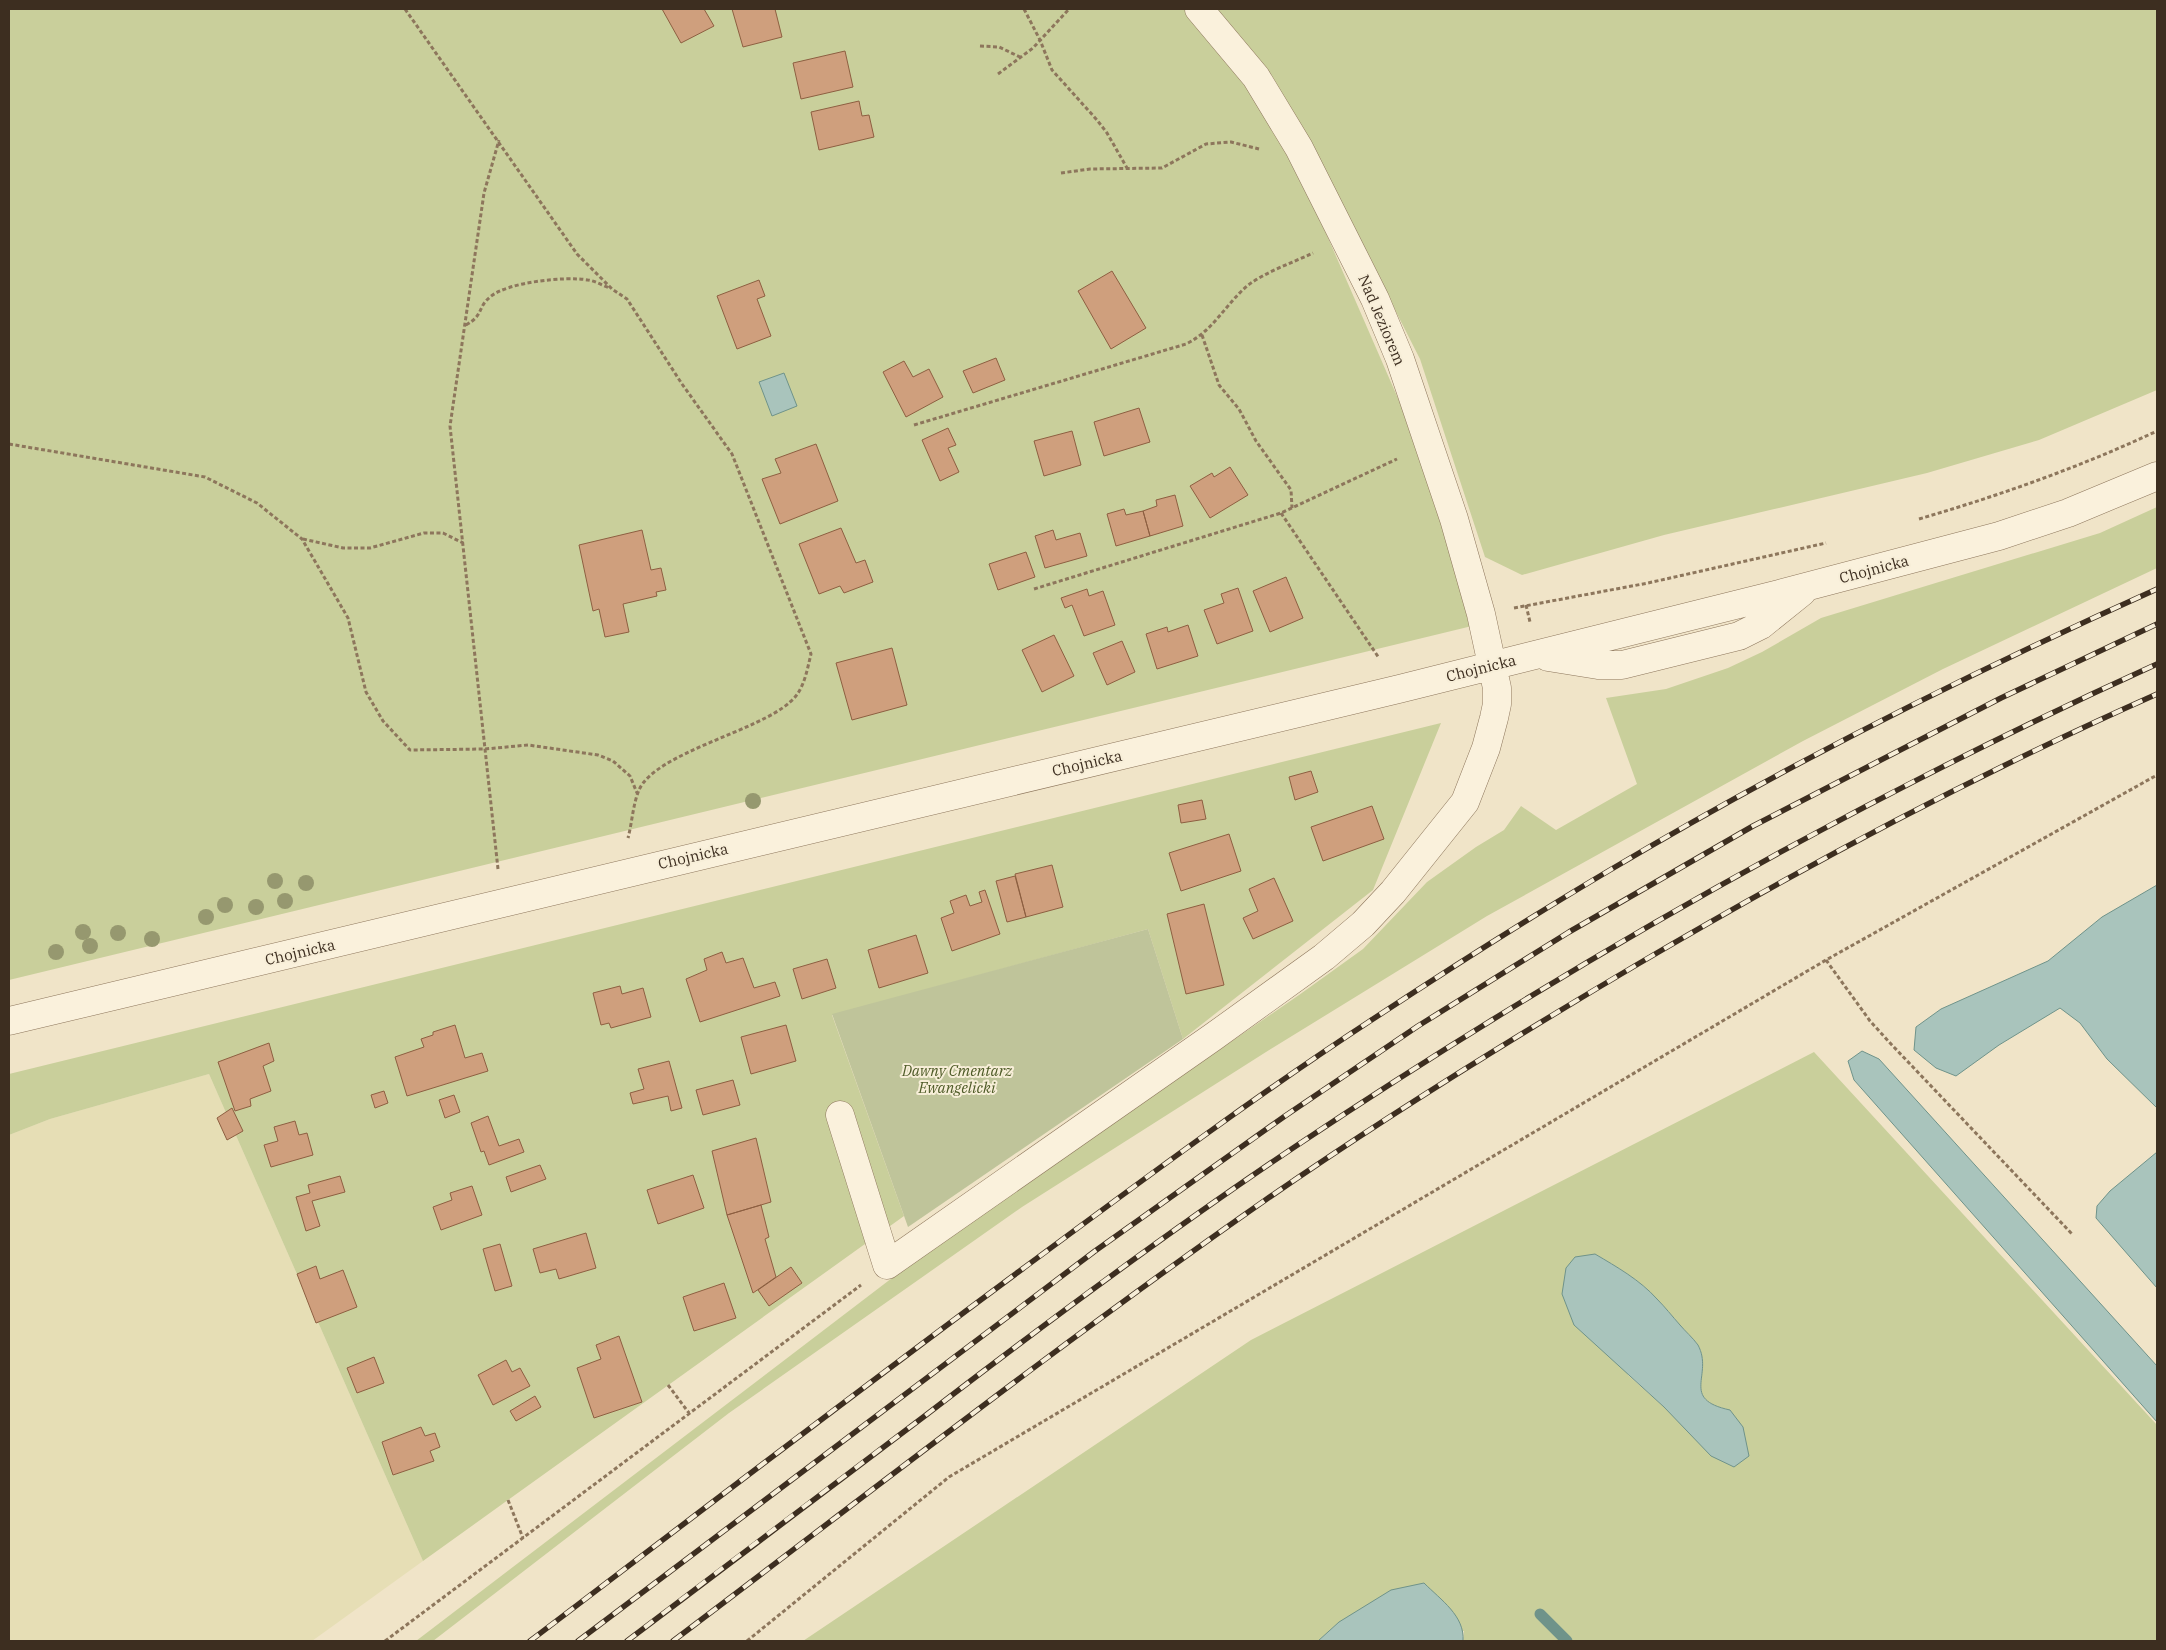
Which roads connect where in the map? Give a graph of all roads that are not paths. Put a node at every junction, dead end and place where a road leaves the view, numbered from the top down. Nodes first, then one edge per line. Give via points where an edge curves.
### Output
1 (1199, 9) edge
2 (2157, 476) edge
3 (1493, 665) junction
4 (9, 1021) edge
5 (840, 1115) dead end

1 - 3 street, Nad Jeziorem via 1256,77 1299,148 1376,299 1454,518
2 - 3 street, Chojnicka via 2068,513 1999,536
3 - 4 street, Chojnicka
3 - 5 street, Nad Jeziorem via 1497,704 1486,748 1465,802 1363,924 1324,957 1213,1037 887,1265

